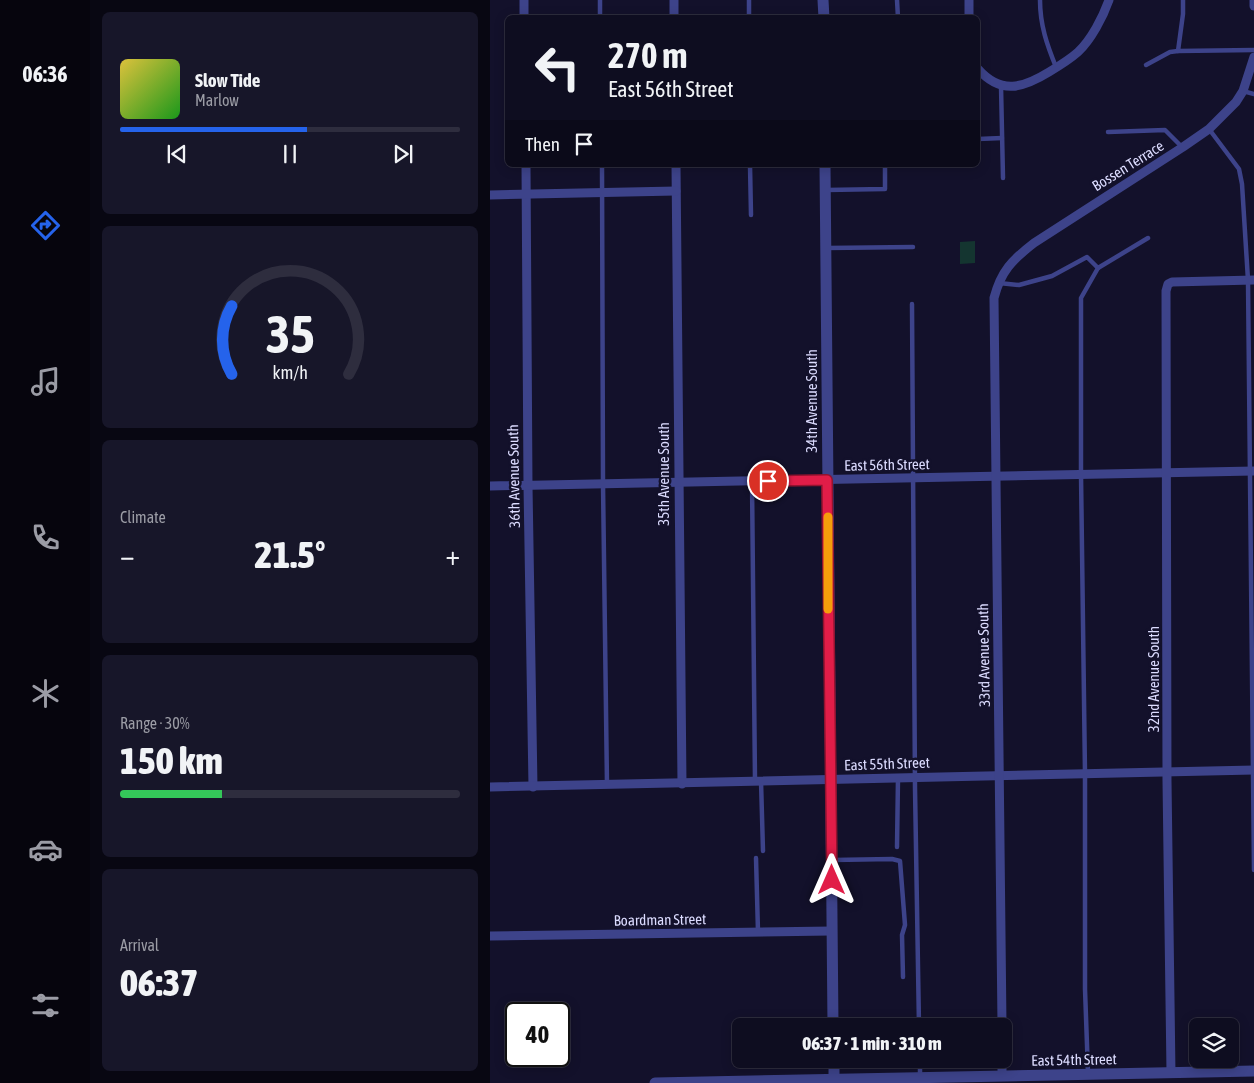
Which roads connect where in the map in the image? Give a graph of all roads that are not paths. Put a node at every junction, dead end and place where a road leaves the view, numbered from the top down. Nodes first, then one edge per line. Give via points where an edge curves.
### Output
1 (524, 0) edge
2 (600, 0) edge
3 (674, 0) edge
4 (749, 0) edge
5 (824, 0) edge
6 (898, 0) edge
7 (969, 0) edge
8 (1040, 0) edge
9 (1109, 0) edge
10 (1183, 0) edge
11 (1254, 0) edge
12 (1254, 6) edge
13 (524, 15) edge
14 (600, 15) edge
15 (674, 15) edge
16 (749, 15) edge
17 (824, 15) edge
18 (898, 15) edge
19 (969, 15) edge
20 (1254, 50) edge
21 (1178, 51) junction
22 (1254, 57) edge
23 (1146, 65) dead end
24 (1056, 67) junction
25 (980, 71) edge
26 (1001, 84) junction
27 (1243, 91) junction
28 (1254, 94) edge
29 (1209, 129) junction
30 (1108, 132) dead end
31 (1002, 138) junction
32 (980, 139) edge
33 (1184, 148) junction
34 (526, 167) edge
35 (602, 167) edge
36 (676, 167) edge
37 (750, 167) edge
38 (825, 167) edge
39 (885, 167) edge
40 (1003, 178) dead end
41 (825, 190) junction
42 (676, 191) junction
43 (602, 193) junction
44 (527, 194) junction
45 (490, 195) edge
46 (751, 216) dead end
47 (1148, 238) dead end
48 (913, 247) dead end
49 (826, 248) junction
50 (1098, 268) junction
51 (1251, 280) edge
52 (998, 283) junction
53 (912, 304) dead end
54 (1252, 471) edge
55 (1166, 472) junction
56 (1081, 474) junction
57 (996, 476) junction
58 (913, 478) junction
59 (827, 480) junction
60 (752, 481) junction
61 (678, 482) junction
62 (603, 484) junction
63 (490, 486) edge
64 (528, 486) junction
65 (1254, 770) edge
66 (1168, 771) junction
67 (1085, 774) junction
68 (898, 776) junction
69 (1000, 776) junction
70 (915, 777) junction
71 (830, 780) junction
72 (758, 781) junction
73 (682, 784) junction
74 (608, 785) junction
75 (533, 786) junction
76 (490, 787) edge
77 (897, 847) dead end
78 (763, 851) dead end
79 (756, 858) dead end
80 (832, 860) junction
81 (1254, 870) edge
82 (831, 931) junction
83 (758, 932) junction
84 (490, 936) edge
85 (903, 977) dead end
86 (833, 1018) edge
87 (919, 1018) edge
88 (1002, 1018) edge
89 (834, 1068) edge
90 (920, 1068) edge
91 (1002, 1068) edge
92 (1254, 1071) edge
93 (1171, 1073) junction
94 (1088, 1075) junction
95 (1002, 1076) junction
96 (920, 1078) junction
97 (1100, 1079) edge
98 (834, 1081) edge
99 (757, 1082) edge
100 (655, 1083) edge
101 (683, 1083) edge

1 - 13 street
2 - 14 lane
3 - 15 street
4 - 16 lane
5 - 17 street
6 - 18 lane
7 - 19 street
8 - 24 lane via 1041,25
9 - 24 street via 1102,18 1079,51
10 - 21 lane
11 - 12 street
20 - 21 lane
21 - 23 lane
22 - 27 street, Bossen Terrace
24 - 26 street via 1021,86
25 - 26 street via 994,83
26 - 31 lane
27 - 28 lane
27 - 29 street, Bossen Terrace
29 - 33 street, Bossen Terrace
29 - 51 lane via 1239,170
30 - 33 lane via 1165,130
31 - 32 lane
31 - 40 lane
33 - 52 street, Bossen Terrace via 1034,243 1009,265
34 - 44 street, 36th Avenue South
35 - 43 lane
36 - 42 street, 35th Avenue South
37 - 46 lane
38 - 41 street, 34th Avenue South
39 - 41 lane via 885,189
41 - 49 street, 34th Avenue South
42 - 43 street
42 - 61 street, 35th Avenue South
43 - 44 street
43 - 62 lane
44 - 45 street
44 - 64 street, 36th Avenue South
47 - 50 lane
48 - 49 lane
49 - 59 street, 34th Avenue South
50 - 52 lane via 1087,257 1052,276 1019,285
50 - 56 lane via 1081,298
51 - 54 lane
51 - 55 street, 32nd Avenue South via 1168,284
52 - 57 street, 33rd Avenue South via 994,298
53 - 58 lane
54 - 55 street, East 56th Street
54 - 65 lane
55 - 56 street, East 56th Street
55 - 66 street, 32nd Avenue South
56 - 57 street, East 56th Street
56 - 67 lane
57 - 58 street, East 56th Street
57 - 69 street, 33rd Avenue South
58 - 59 street, East 56th Street
58 - 70 lane
59 - 60 street, East 56th Street
59 - 71 street, 34th Avenue South
60 - 61 street, East 56th Street
60 - 72 lane
61 - 62 street, East 56th Street
61 - 73 street, 35th Avenue South
62 - 64 street, East 56th Street
62 - 74 lane
63 - 64 street, East 56th Street
64 - 75 street, 36th Avenue South
65 - 66 street, East 55th Street
65 - 81 lane
66 - 67 street, East 55th Street
66 - 93 street, 32nd Avenue South
67 - 69 street, East 55th Street
67 - 94 lane
68 - 70 street, East 55th Street
68 - 71 street, East 55th Street
68 - 77 lane
69 - 70 street, East 55th Street
69 - 88 street, 33rd Avenue South
70 - 87 lane
71 - 72 street, East 55th Street
71 - 80 street, 34th Avenue South
72 - 73 street, East 55th Street
72 - 78 lane
73 - 74 street, East 55th Street
74 - 75 street, East 55th Street
75 - 76 street, East 55th Street
79 - 83 lane
80 - 82 street, 34th Avenue South
80 - 85 lane via 900,861 906,925 902,935
82 - 83 street, Boardman Street
82 - 86 street, 34th Avenue South
83 - 84 street, Boardman Street
89 - 98 street
90 - 96 lane
91 - 95 street
92 - 93 street, East 54th Street
93 - 97 street, East 54th Street
94 - 95 street, East 54th Street
94 - 97 street, East 54th Street
95 - 96 street, East 54th Street
96 - 98 street, East 54th Street
98 - 99 street, East 54th Street
99 - 101 street, East 54th Street
100 - 101 street, East 54th Street

